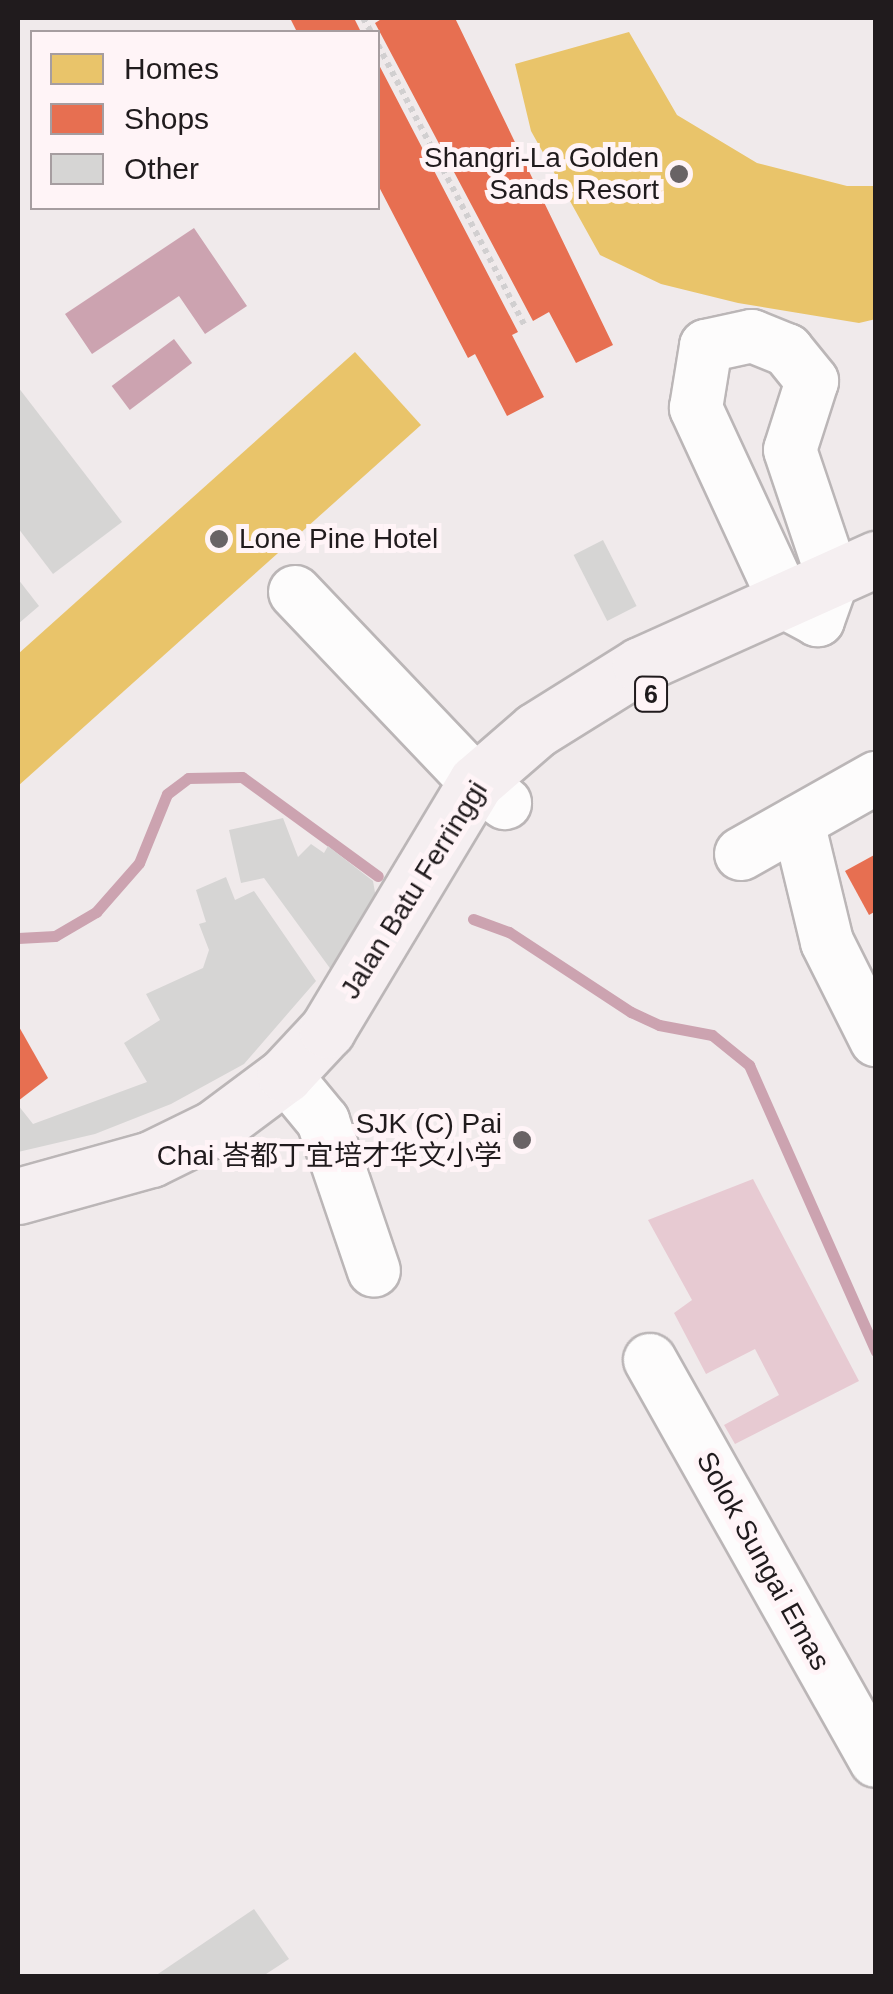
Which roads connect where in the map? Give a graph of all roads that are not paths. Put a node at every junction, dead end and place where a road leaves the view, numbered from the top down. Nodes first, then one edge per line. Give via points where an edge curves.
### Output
1 (696, 408) junction
2 (798, 423) junction
3 (295, 592) dead end
4 (838, 592) edge
5 (876, 778) edge
6 (490, 792) junction
7 (798, 822) junction
8 (741, 854) dead end
9 (855, 988) edge
10 (876, 1040) edge
11 (294, 1083) junction
12 (18, 1196) edge
13 (18, 1219) edge
14 (374, 1271) dead end
15 (650, 1360) dead end
16 (876, 1762) edge

1 - 2 street via 725,422 766,428
1 - 2 street via 706,346 752,336 787,350 812,380
1 - 4 street
2 - 4 street via 790,450
3 - 6 street
4 - 6 main road, Jalan Batu Ferringgi / 6 via 640,665 536,730
5 - 7 street
6 - 11 main road, Jalan Batu Ferringgi / 6 via 345,1040
7 - 8 street
7 - 9 street
9 - 10 street
11 - 12 main road, Jalan Batu Ferringgi / 6 via 151,1159
11 - 13 main road, Jalan Batu Ferringgi / 6 via 233,1144 165,1175
11 - 14 street via 323,1120
15 - 16 street, Solok Sungai Emas

